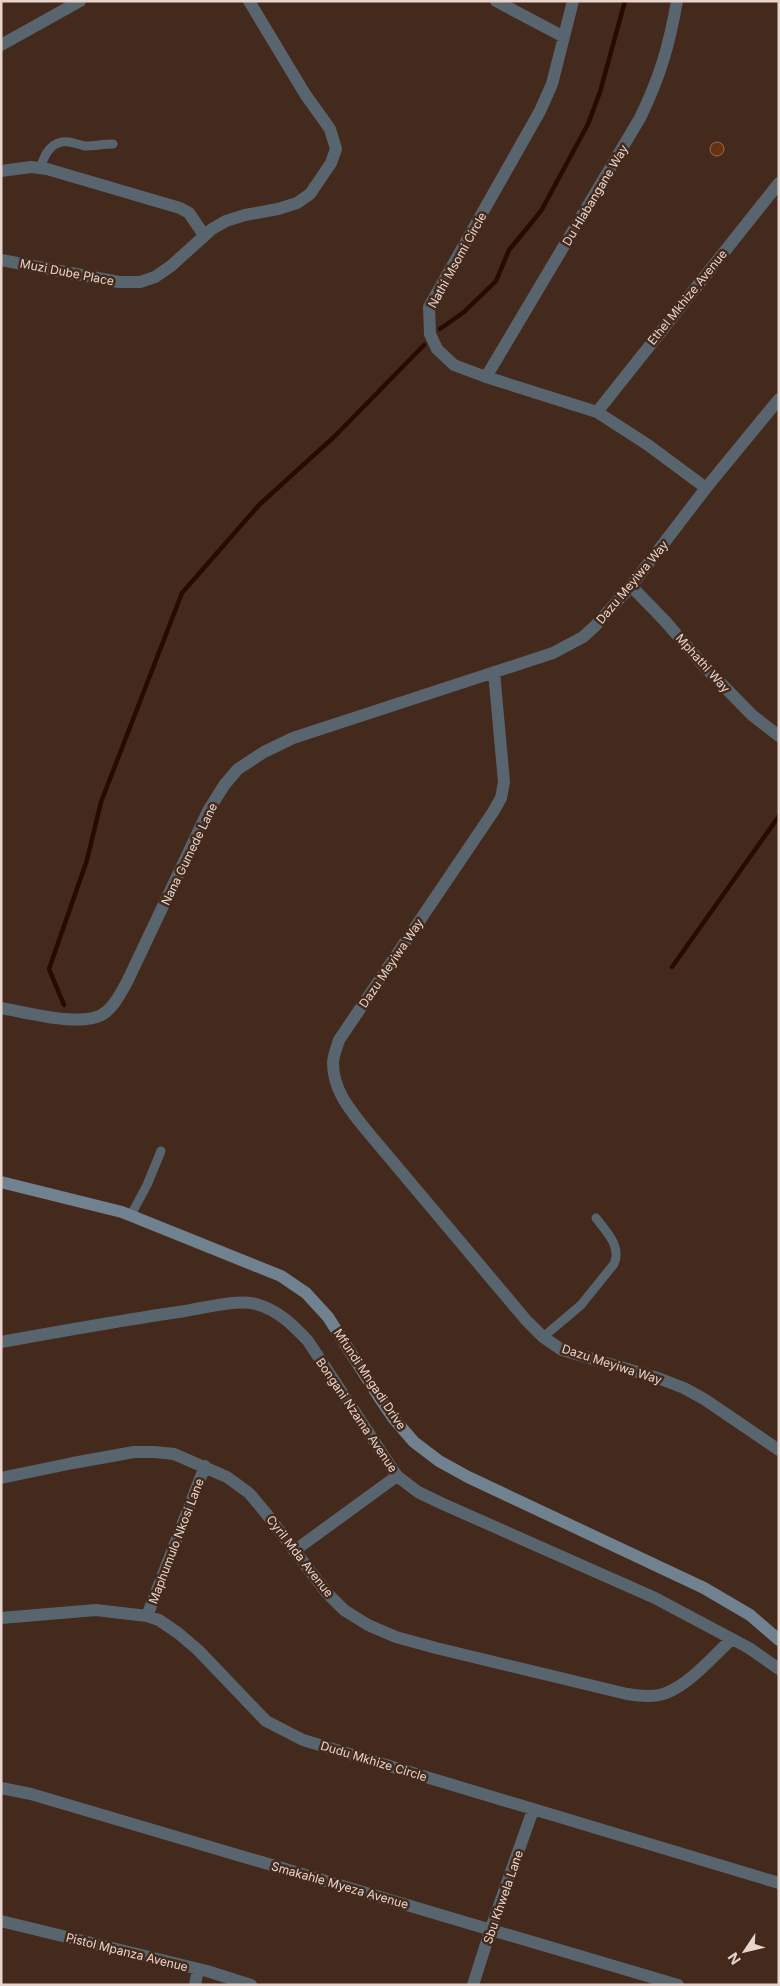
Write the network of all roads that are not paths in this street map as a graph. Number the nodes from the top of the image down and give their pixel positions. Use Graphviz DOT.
graph roads {
  1 [pos="80,1"];
  2 [pos="249,1"];
  3 [pos="496,1"];
  4 [pos="573,1"];
  5 [pos="677,1"];
  6 [pos="564,37"];
  7 [pos="1,45"];
  8 [pos="113,144"];
  9 [pos="40,168"];
  10 [pos="1,172"];
  11 [pos="779,183"];
  12 [pos="204,235"];
  13 [pos="1,260"];
  14 [pos="486,377"];
  15 [pos="779,399"];
  16 [pos="597,412"];
  17 [pos="706,488"];
  18 [pos="631,586"];
  19 [pos="494,672"];
  20 [pos="779,736"];
  21 [pos="1,1008"];
  22 [pos="161,1151"];
  23 [pos="1,1182"];
  24 [pos="131,1215"];
  25 [pos="596,1218"];
  26 [pos="543,1337"];
  27 [pos="1,1342"];
  28 [pos="779,1450"];
  29 [pos="205,1466"];
  30 [pos="397,1476"];
  31 [pos="1,1478"];
  32 [pos="294,1551"];
  33 [pos="147,1616"];
  34 [pos="1,1618"];
  35 [pos="732,1639"];
  36 [pos="779,1640"];
  37 [pos="779,1669"];
  38 [pos="1,1788"];
  39 [pos="533,1810"];
  40 [pos="779,1882"];
  41 [pos="1,1921"];
  42 [pos="491,1928"];
  43 [pos="198,1969"];
  44 [pos="196,1985"];
  45 [pos="251,1985"];
  46 [pos="473,1985"];
  47 [pos="678,1985"];
  1 -- 7 [label="street"];
  2 -- 12 [label="street, Muzi Dube Place"];
  3 -- 6 [label="street"];
  4 -- 6 [label="street, Nathi Msomi Circle"];
  5 -- 14 [label="street, Du Hlabangane Way"];
  6 -- 14 [label="street, Nathi Msomi Circle"];
  8 -- 9 [label="lane"];
  9 -- 10 [label="street"];
  9 -- 12 [label="street"];
  11 -- 16 [label="street, Ethel Mkhize Avenue"];
  12 -- 13 [label="street, Muzi Dube Place"];
  14 -- 16 [label="street, Nathi Msomi Circle"];
  15 -- 17 [label="street, Dazu Meyiwa Way"];
  16 -- 17 [label="street, Nathi Msomi Circle"];
  17 -- 18 [label="street, Dazu Meyiwa Way"];
  18 -- 19 [label="street, Dazu Meyiwa Way"];
  18 -- 20 [label="street, Mphathi Way"];
  19 -- 21 [label="street, Nana Gumede Lane"];
  19 -- 26 [label="street, Dazu Meyiwa Way"];
  22 -- 24 [label="lane"];
  23 -- 24 [label="street, Mfundi Mngadi Drive"];
  24 -- 36 [label="street, Mfundi Mngadi Drive"];
  25 -- 26 [label="lane"];
  26 -- 28 [label="street, Dazu Meyiwa Way"];
  27 -- 30 [label="street, Bongani Nzama Avenue"];
  29 -- 31 [label="street, Cyril Mda Avenue"];
  29 -- 32 [label="street, Cyril Mda Avenue"];
  29 -- 33 [label="street, Maphumulo Nkosi Lane"];
  30 -- 32 [label="street"];
  30 -- 35 [label="street, Bongani Nzama Avenue"];
  32 -- 35 [label="street, Cyril Mda Avenue"];
  33 -- 34 [label="street, Dudu Mkhize Circle"];
  33 -- 39 [label="street, Dudu Mkhize Circle"];
  35 -- 37 [label="street, Bongani Nzama Avenue"];
  38 -- 42 [label="street, Smakahle Myeza Avenue"];
  39 -- 40 [label="street, Dudu Mkhize Circle"];
  39 -- 42 [label="street, Sbu Khwela Lane"];
  41 -- 43 [label="street, Pistol Mpanza Avenue"];
  42 -- 46 [label="street, Sbu Khwela Lane"];
  42 -- 47 [label="street, Smakahle Myeza Avenue"];
  43 -- 44 [label="street"];
  43 -- 45 [label="street, Pistol Mpanza Avenue"];
}
